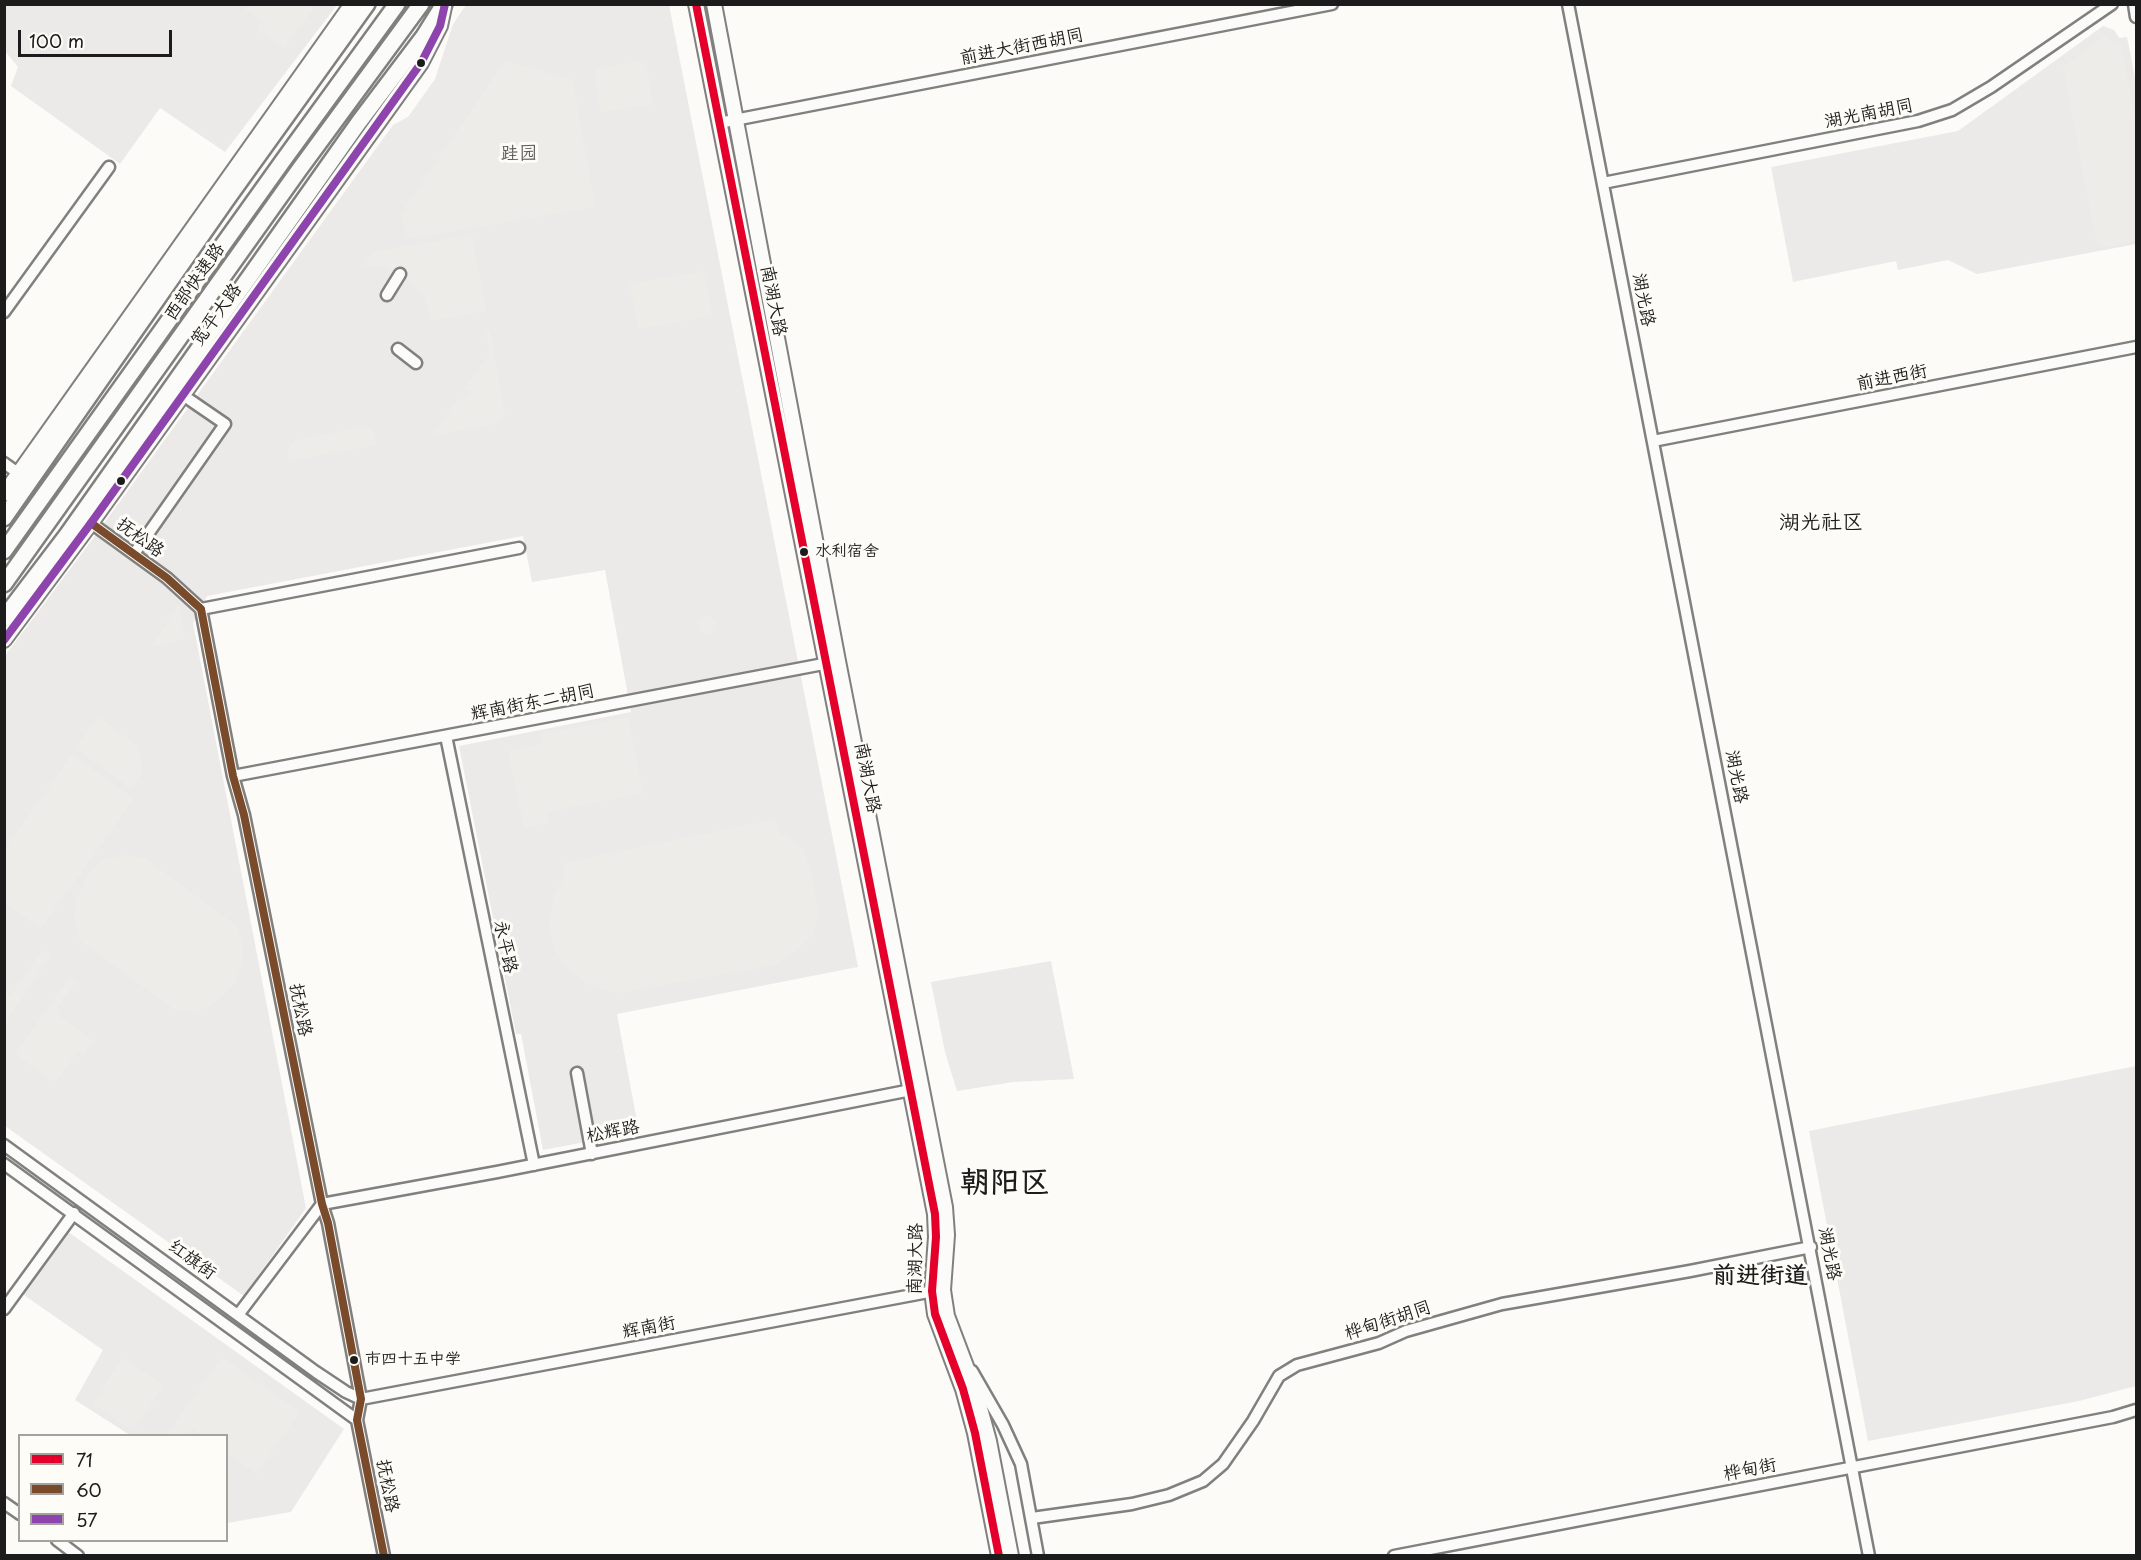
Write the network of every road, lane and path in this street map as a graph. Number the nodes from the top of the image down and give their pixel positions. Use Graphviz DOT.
graph roads {
  1 [pos="352,4"];
  2 [pos="368,4"];
  3 [pos="397,4"];
  4 [pos="421,4"];
  5 [pos="445,4"];
  6 [pos="696,4"];
  7 [pos="714,4"];
  8 [pos="1332,4"];
  9 [pos="1568,4"];
  10 [pos="2112,4"];
  11 [pos="2134,4"];
  12 [pos="2136,17"];
  13 [pos="735,120"];
  14 [pos="719,123"];
  15 [pos="109,167"];
  16 [pos="1603,183"];
  17 [pos="400,274"];
  18 [pos="387,295"];
  19 [pos="4,312"];
  20 [pos="2136,347"];
  21 [pos="398,350"];
  22 [pos="416,363"];
  23 [pos="190,400"];
  24 [pos="1653,441"];
  25 [pos="4,463"];
  26 [pos="18,473"];
  27 [pos="4,494"];
  28 [pos="4,518"];
  29 [pos="91,523"];
  30 [pos="519,548"];
  31 [pos="4,551"];
  32 [pos="134,554"];
  33 [pos="4,584"];
  34 [pos="201,609"];
  35 [pos="4,618"];
  36 [pos="4,640"];
  37 [pos="832,662"];
  38 [pos="446,736"];
  39 [pos="233,776"];
  40 [pos="577,1073"];
  41 [pos="911,1090"];
  42 [pos="4,1145"];
  43 [pos="592,1154"];
  44 [pos="4,1164"];
  45 [pos="534,1165"];
  46 [pos="322,1204"];
  47 [pos="74,1213"];
  48 [pos="1811,1247"];
  49 [pos="937,1291"];
  50 [pos="4,1309"];
  51 [pos="238,1315"];
  52 [pos="958,1348"];
  53 [pos="361,1400"];
  54 [pos="2136,1410"];
  55 [pos="2136,1415"];
  56 [pos="2113,1417"];
  57 [pos="357,1420"];
  58 [pos="1853,1466"];
  59 [pos="4,1503"];
  60 [pos="18,1513"];
  61 [pos="1032,1518"];
  62 [pos="60,1542"];
  63 [pos="78,1556"];
  64 [pos="384,1556"];
  65 [pos="999,1556"];
  66 [pos="1011,1556"];
  67 [pos="1038,1556"];
  68 [pos="1394,1556"];
  69 [pos="1869,1556"];
  1 -- 26 [label="main road"];
  2 -- 28 [label="highway"];
  3 -- 31 [label="highway, 西部快速路"];
  4 -- 33 [label="highway, 西部快速路"];
  5 -- 29 [label="main road, 宽平大路"];
  5 -- 35 [label="highway"];
  6 -- 14 [label="main road, 南湖大路"];
  7 -- 13 [label="main road, 南湖大路"];
  8 -- 13 [label="street, 前进大街西胡同"];
  9 -- 16 [label="street, 湖光路"];
  10 -- 16 [label="street, 湖光南胡同"];
  11 -- 12 [label="street"];
  13 -- 14 [label="street, 前进大街西胡同"];
  13 -- 37 [label="main road, 南湖大路"];
  14 -- 37 [label="main road, 南湖大路"];
  15 -- 19 [label="street"];
  16 -- 24 [label="street, 湖光路"];
  17 -- 18 [label="street"];
  20 -- 24 [label="street, 前进西街"];
  21 -- 22 [label="street"];
  23 -- 32 [label="street"];
  24 -- 48 [label="street, 湖光路"];
  25 -- 26 [label="street"];
  26 -- 27 [label="main road"];
  29 -- 32 [label="street, 抚松路"];
  29 -- 36 [label="main road, 宽平大路"];
  30 -- 34 [label="street"];
  32 -- 34 [label="street, 抚松路"];
  34 -- 39 [label="street, 抚松路"];
  37 -- 38 [label="street, 辉南街东二胡同"];
  37 -- 41 [label="main road, 南湖大路"];
  37 -- 49 [label="main road, 南湖大路"];
  38 -- 39 [label="street, 辉南街东二胡同"];
  38 -- 45 [label="street, 永平路"];
  39 -- 46 [label="street, 抚松路"];
  40 -- 43 [label="street"];
  41 -- 43 [label="street, 松辉路"];
  41 -- 49 [label="main road, 南湖大路"];
  42 -- 51 [label="street, 红旗街"];
  43 -- 45 [label="street, 松辉路"];
  44 -- 47 [label="street, 红旗街"];
  45 -- 46 [label="street, 松辉路"];
  46 -- 51 [label="street"];
  46 -- 53 [label="street, 抚松路"];
  47 -- 50 [label="street"];
  47 -- 57 [label="street, 红旗街"];
  48 -- 58 [label="street, 湖光路"];
  48 -- 61 [label="street, 桦甸街胡同"];
  49 -- 52 [label="main road, 南湖大路"];
  49 -- 53 [label="street, 辉南街"];
  49 -- 65 [label="main road, 南湖大路"];
  51 -- 53 [label="street, 红旗街"];
  52 -- 61 [label="street"];
  52 -- 66 [label="main road, 南湖大路"];
  53 -- 57 [label="street, 抚松路"];
  54 -- 56 [label="street, 桦甸街"];
  55 -- 56 [label="street, 桦甸街"];
  56 -- 58 [label="street, 桦甸街"];
  57 -- 64 [label="street, 抚松路"];
  58 -- 68 [label="street, 桦甸街"];
  58 -- 69 [label="street, 湖光路"];
  59 -- 60 [label="street"];
  61 -- 67 [label="street"];
  62 -- 63 [label="street"];
}
